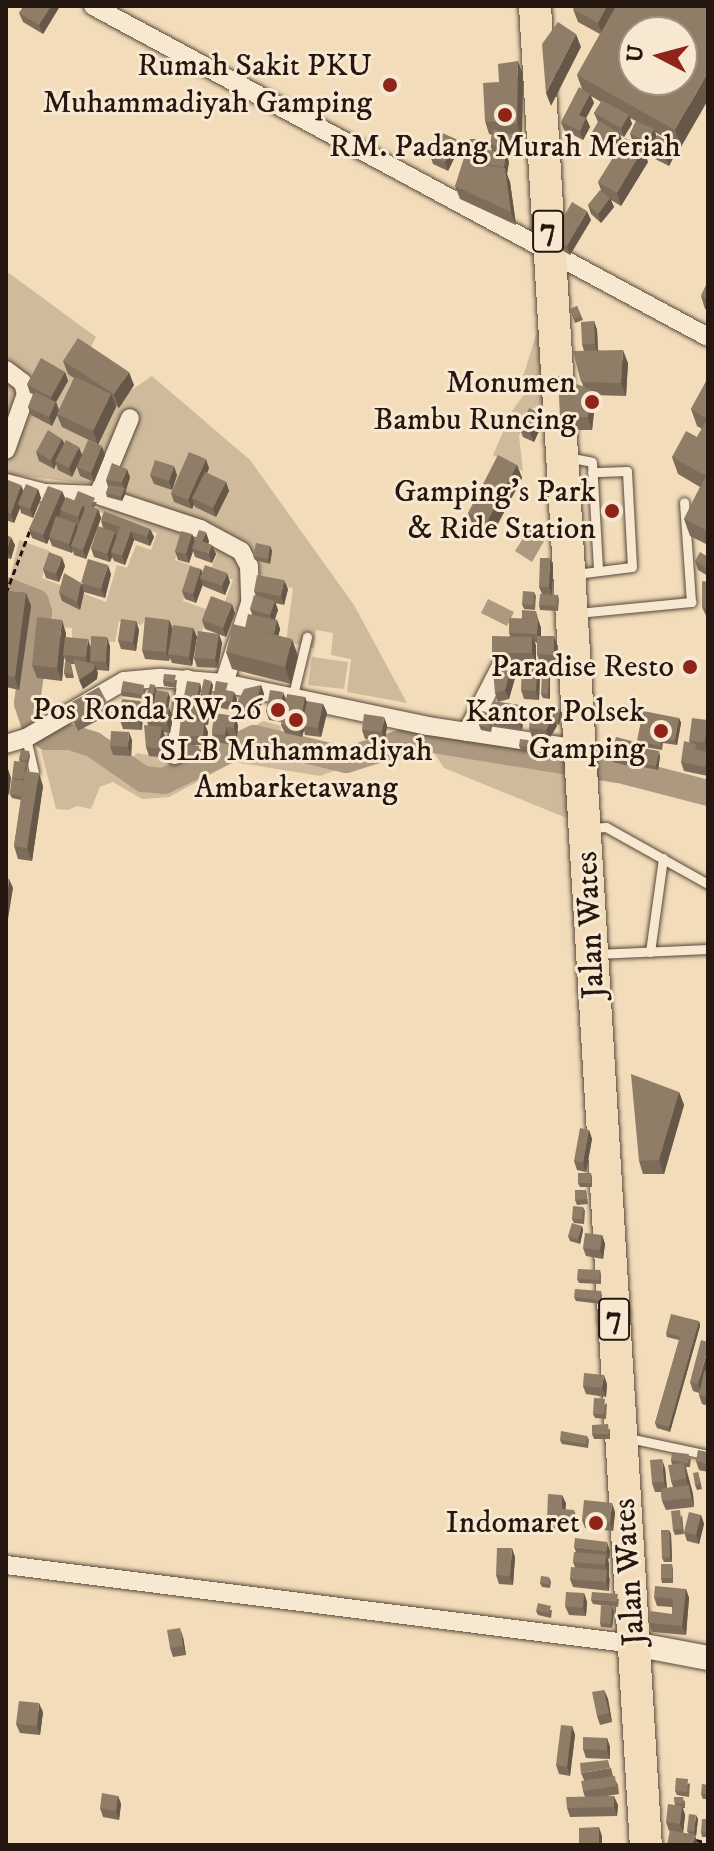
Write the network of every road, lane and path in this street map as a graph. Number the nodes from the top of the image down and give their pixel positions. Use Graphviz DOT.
graph roads {
  1 [pos="93,6"];
  2 [pos="535,6"];
  3 [pos="549,251"];
  4 [pos="708,337"];
  5 [pos="6,370"];
  6 [pos="130,418"];
  7 [pos="6,450"];
  8 [pos="561,456"];
  9 [pos="592,472"];
  10 [pos="6,483"];
  11 [pos="98,495"];
  12 [pos="684,502"];
  13 [pos="32,525"];
  14 [pos="583,572"];
  15 [pos="7,593"];
  16 [pos="571,613"];
  17 [pos="307,637"];
  18 [pos="501,666"];
  19 [pos="187,679"];
  20 [pos="224,683"];
  21 [pos="292,699"];
  22 [pos="467,732"];
  23 [pos="28,741"];
  24 [pos="6,744"];
  25 [pos="175,755"];
  26 [pos="580,755"];
  27 [pos="34,772"];
  28 [pos="585,828"];
  29 [pos="663,858"];
  30 [pos="708,884"];
  31 [pos="708,949"];
  32 [pos="650,952"];
  33 [pos="594,954"];
  34 [pos="622,1437"];
  35 [pos="708,1455"];
  36 [pos="6,1565"];
  37 [pos="634,1644"];
  38 [pos="708,1658"];
  39 [pos="683,1838"];
  40 [pos="708,1843"];
  41 [pos="646,1845"];
  1 -- 3 [label="street"];
  2 -- 3 [label="highway, Jalan Wates / 7"];
  3 -- 4 [label="street"];
  3 -- 8 [label="highway, Jalan Wates / 7"];
  5 -- 7 [label="street"];
  6 -- 11 [label="street"];
  8 -- 9 [label="lane"];
  8 -- 14 [label="highway, Jalan Wates / 7"];
  9 -- 14 [label="lane"];
  9 -- 14 [label="lane"];
  10 -- 11 [label="street"];
  11 -- 20 [label="street"];
  12 -- 16 [label="lane"];
  13 -- 15 [label="path"];
  14 -- 16 [label="highway, Jalan Wates / 7"];
  16 -- 26 [label="highway, Jalan Wates / 7"];
  17 -- 21 [label="lane"];
  18 -- 22 [label="street"];
  19 -- 20 [label="street"];
  19 -- 23 [label="street"];
  19 -- 25 [label="street"];
  20 -- 21 [label="street"];
  21 -- 22 [label="street"];
  22 -- 26 [label="street"];
  23 -- 24 [label="street"];
  23 -- 27 [label="lane"];
  26 -- 28 [label="highway, Jalan Wates / 7"];
  28 -- 29 [label="lane"];
  28 -- 33 [label="highway, Jalan Wates / 7"];
  29 -- 30 [label="lane"];
  29 -- 32 [label="lane"];
  31 -- 32 [label="lane"];
  32 -- 33 [label="lane"];
  33 -- 34 [label="highway, Jalan Wates / 7"];
  34 -- 35 [label="lane"];
  34 -- 37 [label="highway, Jalan Wates / 7"];
  36 -- 37 [label="street"];
  37 -- 38 [label="street"];
  37 -- 41 [label="highway, Jalan Wates / 7"];
  39 -- 40 [label="path"];
}
